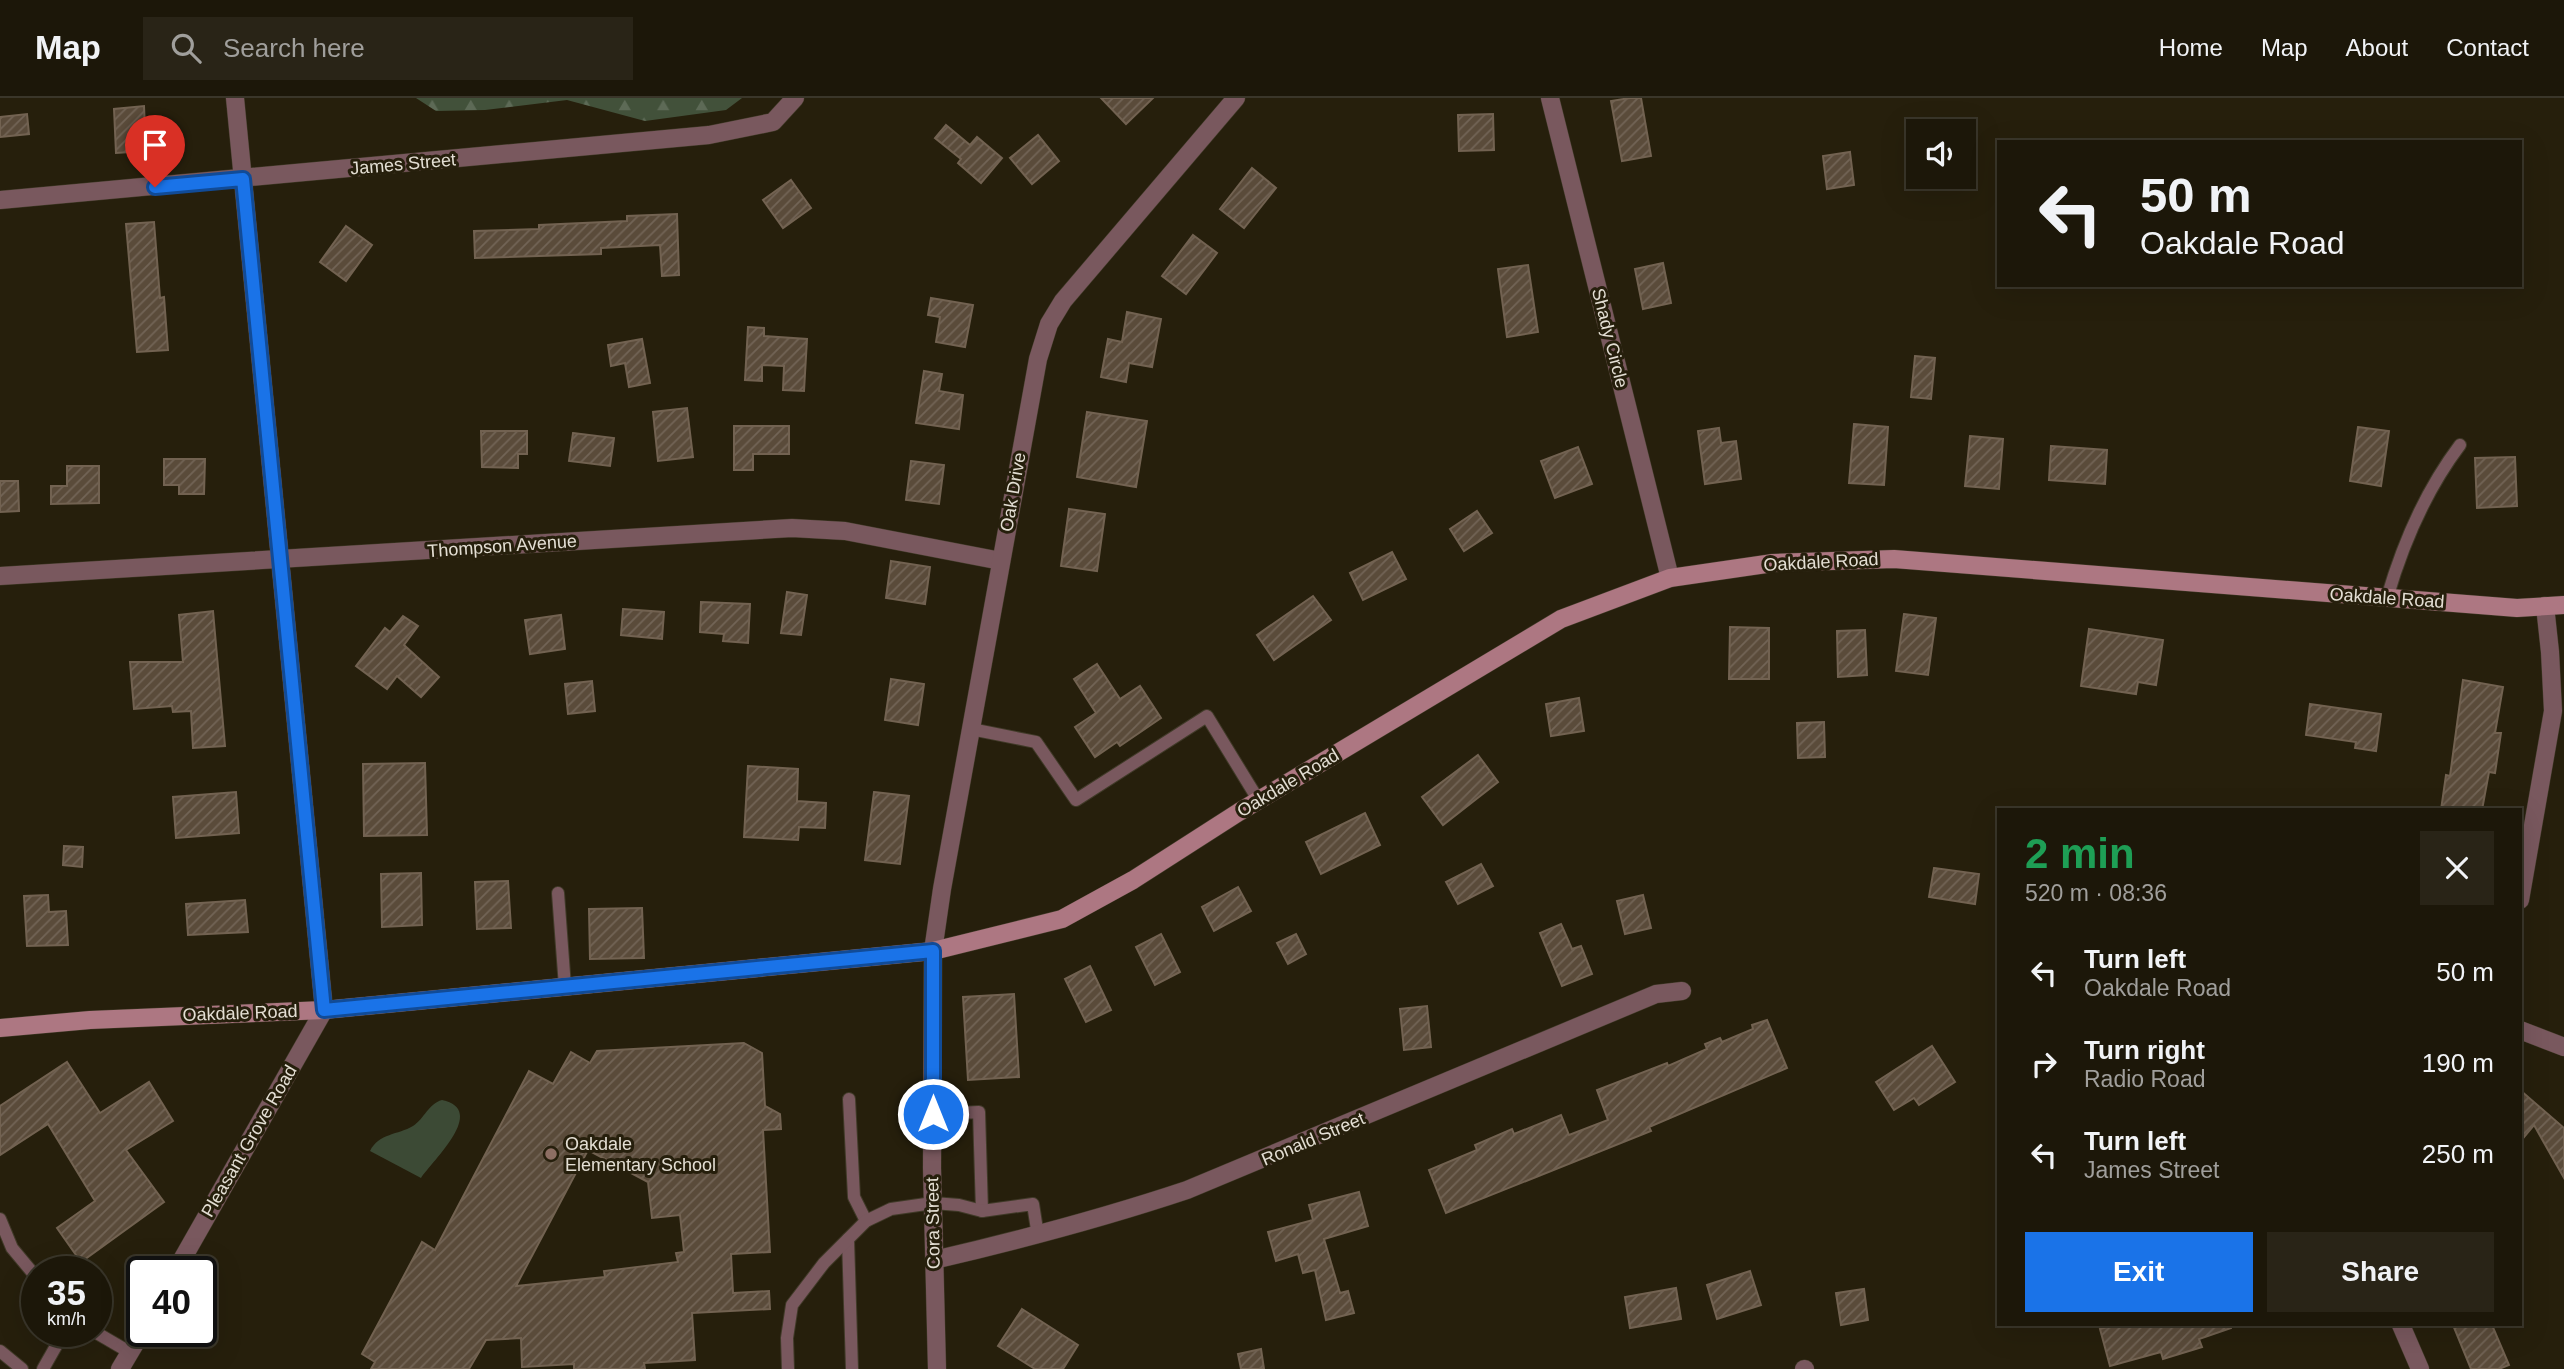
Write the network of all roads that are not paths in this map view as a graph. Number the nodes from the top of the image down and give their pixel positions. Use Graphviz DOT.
graph roads {
  1 [pos="234,98"];
  2 [pos="794,98"];
  3 [pos="1236,98"];
  4 [pos="1550,98"];
  5 [pos="243,179"];
  6 [pos="0,200"];
  7 [pos="2460,445"];
  8 [pos="279,560"];
  9 [pos="1000,561"];
  10 [pos="0,576"];
  11 [pos="1670,578"];
  12 [pos="2387,598"];
  13 [pos="2564,605"];
  14 [pos="2545,606"];
  15 [pos="971,729"];
  16 [pos="1259,801"];
  17 [pos="2524,862"];
  18 [pos="2522,881"];
  19 [pos="558,893"];
  20 [pos="933,951"];
  21 [pos="565,986"];
  22 [pos="1682,990"];
  23 [pos="324,1010"];
  24 [pos="0,1028"];
  25 [pos="2522,1031"];
  26 [pos="2564,1047"];
  27 [pos="849,1099"];
  28 [pos="933,1114"];
  29 [pos="933,1203"];
  30 [pos="982,1211"];
  31 [pos="0,1219"];
  32 [pos="866,1221"];
  33 [pos="1038,1236"];
  34 [pos="848,1239"];
  35 [pos="184,1256"];
  36 [pos="21,1259"];
  37 [pos="934,1260"];
  38 [pos="2400,1326"];
  39 [pos="112,1342"];
  40 [pos="55,1347"];
  41 [pos="134,1347"];
  42 [pos="0,1351"];
  43 [pos="131,1353"];
  44 [pos="22,1369"];
  45 [pos="43,1369"];
  46 [pos="120,1369"];
  47 [pos="788,1369"];
  48 [pos="852,1369"];
  49 [pos="937,1369"];
  50 [pos="2420,1369"];
  1 -- 5 [label="street"];
  2 -- 5 [label="street, James Street"];
  3 -- 9 [label="street, Oak Drive"];
  4 -- 11 [label="street, Shady Circle"];
  5 -- 6 [label="street, James Street"];
  5 -- 8 [label="street"];
  7 -- 12 [label="lane"];
  8 -- 9 [label="street, Thompson Avenue"];
  8 -- 10 [label="street, Thompson Avenue"];
  8 -- 23 [label="street"];
  9 -- 15 [label="street, Oak Drive"];
  11 -- 12 [label="main road, Oakdale Road"];
  11 -- 16 [label="main road, Oakdale Road"];
  12 -- 14 [label="main road, Oakdale Road"];
  13 -- 14 [label="main road, Oakdale Road"];
  14 -- 17 [label="street"];
  15 -- 16 [label="lane"];
  15 -- 20 [label="street, Oak Drive"];
  16 -- 20 [label="main road, Oakdale Road"];
  17 -- 18 [label="street"];
  19 -- 21 [label="lane"];
  20 -- 21 [label="main road, Oakdale Road"];
  20 -- 28 [label="street, Cora Street"];
  21 -- 23 [label="main road, Oakdale Road"];
  22 -- 33 [label="street, Ronald Street"];
  23 -- 24 [label="main road, Oakdale Road"];
  23 -- 35 [label="street, Pleasant Grove Road"];
  25 -- 26 [label="street"];
  27 -- 32 [label="lane"];
  28 -- 29 [label="street, Cora Street"];
  28 -- 30 [label="lane"];
  29 -- 30 [label="lane"];
  29 -- 32 [label="lane"];
  29 -- 37 [label="street, Cora Street"];
  30 -- 33 [label="lane"];
  31 -- 36 [label="lane"];
  32 -- 34 [label="lane"];
  33 -- 37 [label="street, Ronald Street"];
  34 -- 47 [label="lane"];
  34 -- 48 [label="lane"];
  37 -- 49 [label="street, Cora Street"];
  38 -- 50 [label="street"];
  39 -- 43 [label="lane"];
  40 -- 45 [label="lane"];
  41 -- 43 [label="street"];
  42 -- 44 [label="lane"];
  43 -- 46 [label="street"];
}
